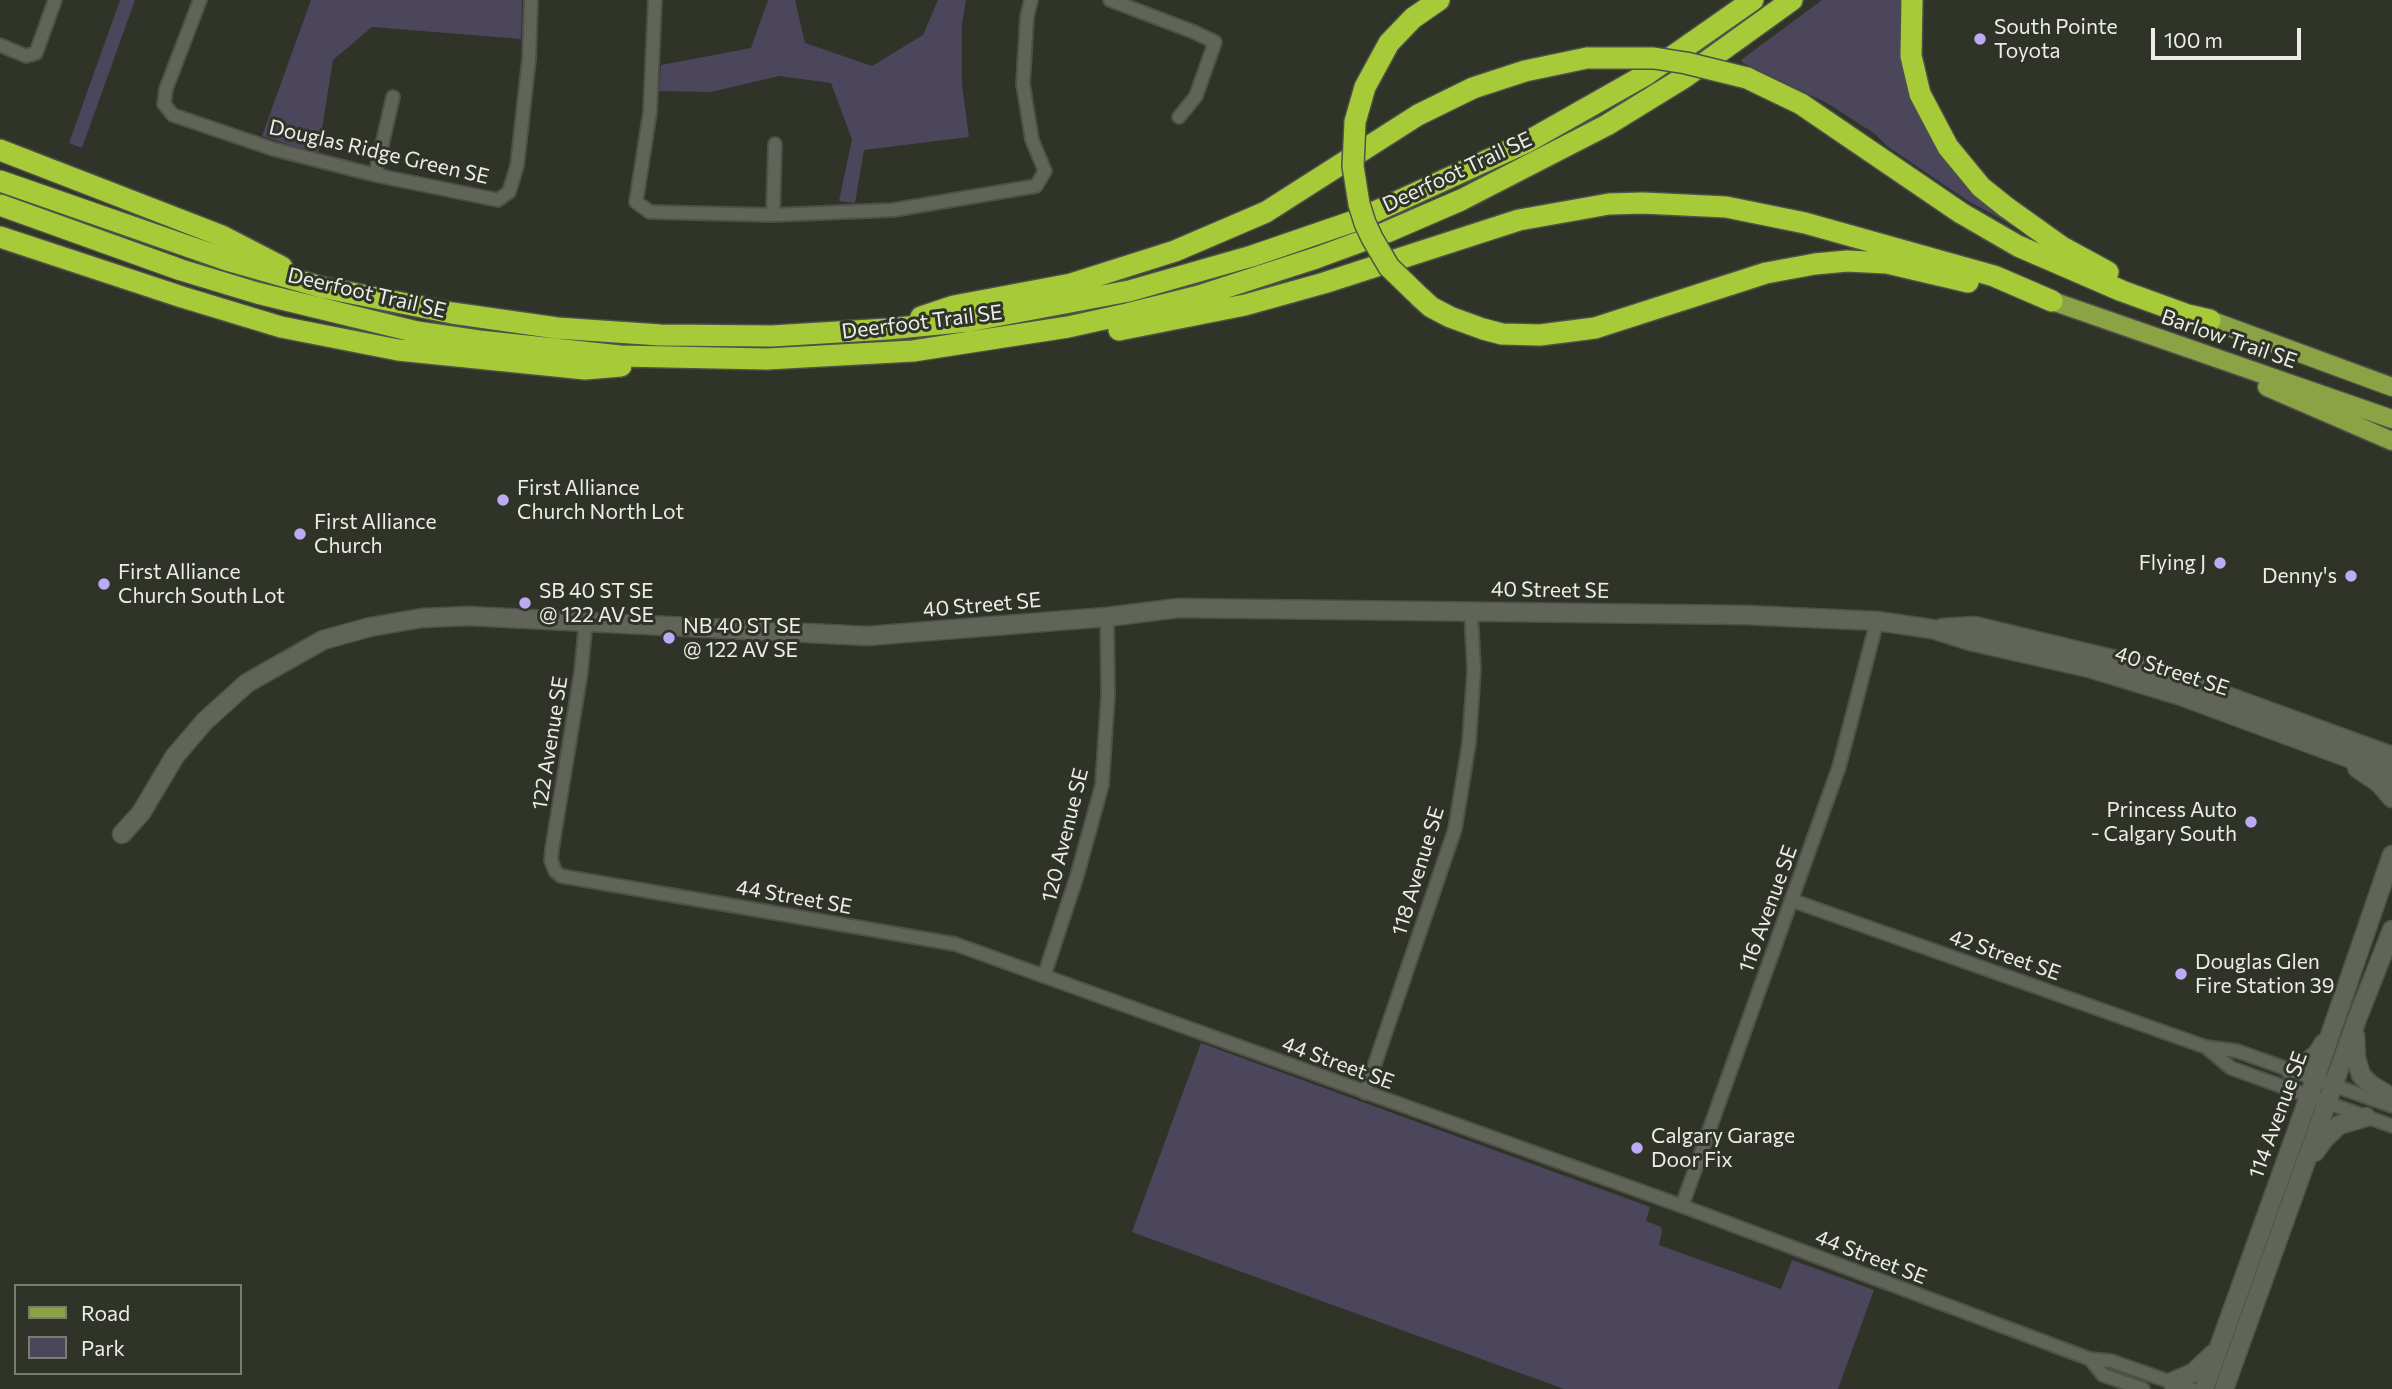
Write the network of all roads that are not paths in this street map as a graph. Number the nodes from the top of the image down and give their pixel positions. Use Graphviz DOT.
graph roads {
  1 [pos="55,0"];
  2 [pos="200,0"];
  3 [pos="531,0"];
  4 [pos="655,0"];
  5 [pos="1031,0"];
  6 [pos="1110,0"];
  7 [pos="1439,0"];
  8 [pos="1753,0"];
  9 [pos="1792,0"];
  10 [pos="1912,0"];
  11 [pos="0,45"];
  12 [pos="393,97"];
  13 [pos="1179,117"];
  14 [pos="775,144"];
  15 [pos="0,150"];
  16 [pos="375,175"];
  17 [pos="0,181"];
  18 [pos="0,205"];
  19 [pos="773,215"];
  20 [pos="0,237"];
  21 [pos="321,287"];
  22 [pos="2052,301"];
  23 [pos="2210,320"];
  24 [pos="888,329"];
  25 [pos="964,344"];
  26 [pos="722,359"];
  27 [pos="2239,367"];
  28 [pos="2392,387"];
  29 [pos="2392,419"];
  30 [pos="2392,441"];
  31 [pos="1471,612"];
  32 [pos="1107,617"];
  33 [pos="586,620"];
  34 [pos="1877,621"];
  35 [pos="1932,629"];
  36 [pos="2340,755"];
  37 [pos="2391,755"];
  38 [pos="2392,774"];
  39 [pos="2392,798"];
  40 [pos="122,834"];
  41 [pos="2392,855"];
  42 [pos="555,871"];
  43 [pos="1791,900"];
  44 [pos="2392,930"];
  45 [pos="1044,976"];
  46 [pos="2357,1019"];
  47 [pos="2332,1031"];
  48 [pos="2206,1047"];
  49 [pos="2290,1070"];
  50 [pos="2315,1079"];
  51 [pos="2334,1084"];
  52 [pos="1365,1093"];
  53 [pos="2309,1097"];
  54 [pos="2392,1098"];
  55 [pos="2327,1104"];
  56 [pos="2392,1106"];
  57 [pos="2366,1117"];
  58 [pos="2392,1126"];
  59 [pos="2305,1166"];
  60 [pos="1682,1206"];
  61 [pos="2218,1348"];
  62 [pos="2090,1359"];
  63 [pos="2172,1382"];
  64 [pos="2143,1389"];
  65 [pos="2191,1389"];
  66 [pos="2204,1389"];
  67 [pos="2224,1389"];
  1 -- 11 [label="street"];
  2 -- 16 [label="street, Douglas Ridge Green SE"];
  3 -- 16 [label="street, Douglas Ridge Green SE"];
  4 -- 19 [label="street"];
  5 -- 19 [label="street"];
  6 -- 13 [label="street"];
  7 -- 22 [label="highway, bridge"];
  8 -- 24 [label="highway, Deerfoot Trail SE"];
  9 -- 25 [label="highway, Deerfoot Trail SE"];
  10 -- 23 [label="highway"];
  12 -- 16 [label="street"];
  14 -- 19 [label="street"];
  15 -- 21 [label="highway"];
  17 -- 21 [label="highway, Deerfoot Trail SE"];
  18 -- 26 [label="highway, Deerfoot Trail SE"];
  20 -- 26 [label="highway"];
  21 -- 24 [label="highway, Deerfoot Trail SE"];
  22 -- 25 [label="highway"];
  22 -- 27 [label="main road, Barlow Trail SE"];
  23 -- 24 [label="highway, bridge"];
  23 -- 28 [label="main road, Barlow Trail SE"];
  25 -- 26 [label="highway, Deerfoot Trail SE"];
  27 -- 29 [label="main road, Barlow Trail SE"];
  27 -- 30 [label="main road"];
  31 -- 32 [label="street, 40 Street SE"];
  31 -- 34 [label="street, 40 Street SE"];
  31 -- 52 [label="street, 118 Avenue SE"];
  32 -- 33 [label="street, 40 Street SE"];
  32 -- 45 [label="street, 120 Avenue SE"];
  33 -- 40 [label="street, 40 Street SE"];
  33 -- 42 [label="street, 122 Avenue SE"];
  34 -- 35 [label="street, 40 Street SE"];
  34 -- 43 [label="street, 116 Avenue SE"];
  35 -- 36 [label="street, 40 Street SE"];
  35 -- 37 [label="street, 40 Street SE"];
  36 -- 38 [label="street, 40 Street SE"];
  36 -- 39 [label="street"];
  41 -- 47 [label="street, 114 Avenue SE"];
  42 -- 45 [label="street, 44 Street SE"];
  43 -- 48 [label="street, 42 Street SE"];
  43 -- 60 [label="street, 116 Avenue SE"];
  44 -- 46 [label="street, 114 Avenue SE"];
  45 -- 52 [label="street, 44 Street SE"];
  46 -- 51 [label="street, 114 Avenue SE"];
  46 -- 54 [label="street"];
  47 -- 49 [label="street"];
  47 -- 50 [label="street, 114 Avenue SE"];
  48 -- 49 [label="street, 42 Street SE"];
  48 -- 53 [label="street, 42 Street SE"];
  49 -- 50 [label="street, 42 Street SE"];
  50 -- 51 [label="street, 42 Street SE"];
  50 -- 53 [label="street, 114 Avenue SE"];
  51 -- 55 [label="street, 114 Avenue SE"];
  51 -- 56 [label="street, 42 Street SE"];
  52 -- 60 [label="street, 44 Street SE"];
  53 -- 55 [label="street, 42 Street SE"];
  53 -- 61 [label="street, 114 Avenue SE"];
  55 -- 57 [label="street, 42 Street SE"];
  55 -- 59 [label="street, 114 Avenue SE"];
  57 -- 58 [label="street, 42 Street SE"];
  57 -- 59 [label="street"];
  59 -- 67 [label="street, 114 Avenue SE"];
  60 -- 62 [label="street, 44 Street SE"];
  61 -- 63 [label="street"];
  61 -- 66 [label="street, 114 Avenue SE"];
  62 -- 63 [label="street, 44 Street SE"];
  62 -- 64 [label="street, 44 Street SE"];
  63 -- 65 [label="street, 44 Street SE"];
}
